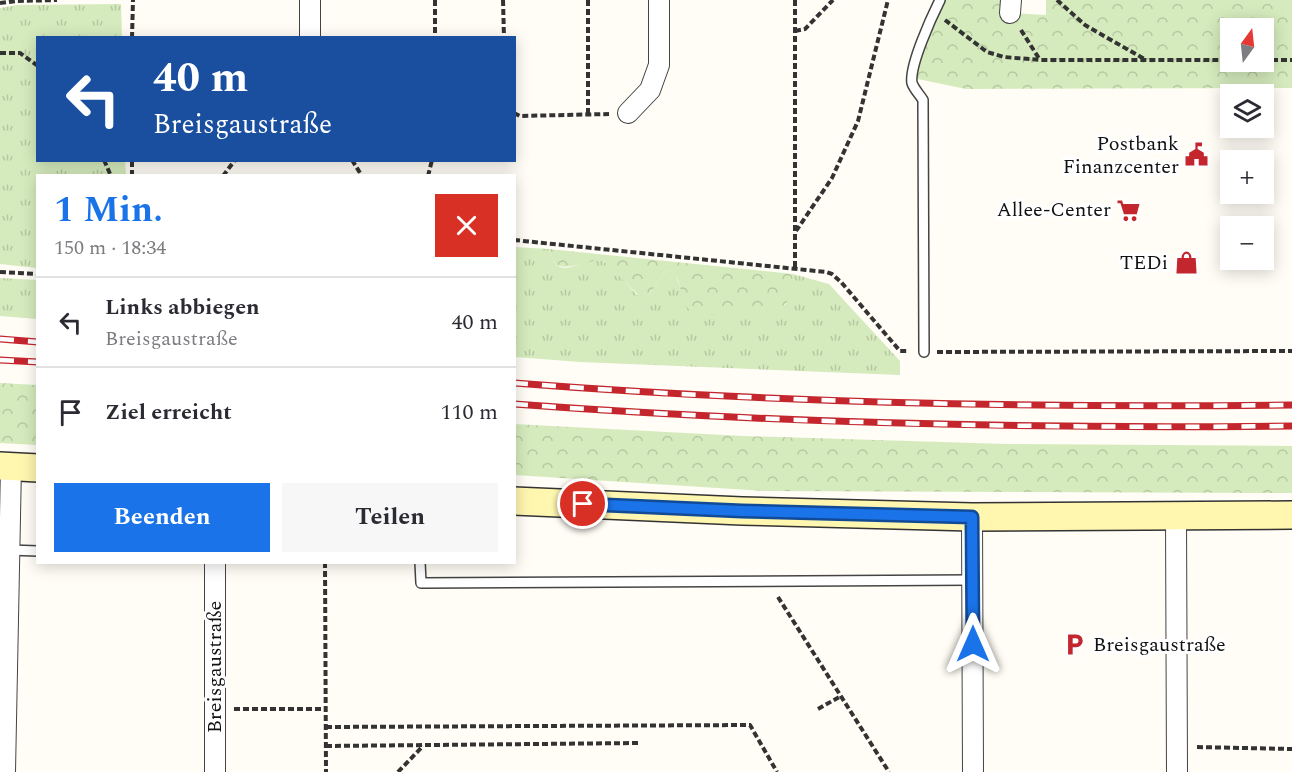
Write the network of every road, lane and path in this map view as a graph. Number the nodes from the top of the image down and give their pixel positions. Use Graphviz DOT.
graph roads {
  1 [pos="57,0"];
  2 [pos="132,0"];
  3 [pos="310,0"];
  4 [pos="435,0"];
  5 [pos="503,0"];
  6 [pos="588,0"];
  7 [pos="659,0"];
  8 [pos="795,0"];
  9 [pos="833,0"];
  10 [pos="888,0"];
  11 [pos="940,0"];
  12 [pos="1057,0"];
  13 [pos="0,3"];
  14 [pos="1010,6"];
  15 [pos="933,13"];
  16 [pos="795,31"];
  17 [pos="132,36"];
  18 [pos="310,36"];
  19 [pos="435,36"];
  20 [pos="504,36"];
  21 [pos="0,52"];
  22 [pos="1040,60"];
  23 [pos="1146,60"];
  24 [pos="1220,60"];
  25 [pos="1274,60"];
  26 [pos="1292,60"];
  27 [pos="36,65"];
  28 [pos="628,113"];
  29 [pos="516,114"];
  30 [pos="796,231"];
  31 [pos="516,240"];
  32 [pos="795,268"];
  33 [pos="0,272"];
  34 [pos="36,274"];
  35 [pos="1292,351"];
  36 [pos="924,352"];
  37 [pos="16,467"];
  38 [pos="516,501"];
  39 [pos="5,511"];
  40 [pos="1292,515"];
  41 [pos="972,517"];
  42 [pos="1176,517"];
  43 [pos="9,550"];
  44 [pos="36,551"];
  45 [pos="215,564"];
  46 [pos="325,564"];
  47 [pos="420,564"];
  48 [pos="972,580"];
  49 [pos="768,581"];
  50 [pos="841,696"];
  51 [pos="215,708"];
  52 [pos="326,709"];
  53 [pos="818,709"];
  54 [pos="326,727"];
  55 [pos="640,743"];
  56 [pos="423,745"];
  57 [pos="326,746"];
  58 [pos="1177,746"];
  59 [pos="1292,749"];
  60 [pos="888,770"];
  61 [pos="5,772"];
  62 [pos="215,772"];
  63 [pos="326,772"];
  64 [pos="398,772"];
  65 [pos="777,772"];
  66 [pos="881,772"];
  67 [pos="973,772"];
  68 [pos="1177,772"];
  1 -- 13 [label="path"];
  2 -- 17 [label="path"];
  3 -- 18 [label="street"];
  4 -- 19 [label="path"];
  5 -- 20 [label="path"];
  6 -- 29 [label="path"];
  7 -- 28 [label="street"];
  8 -- 16 [label="path"];
  9 -- 16 [label="path"];
  10 -- 30 [label="path"];
  11 -- 15 [label="lane"];
  12 -- 23 [label="path"];
  14 -- 22 [label="path"];
  15 -- 22 [label="path"];
  15 -- 36 [label="lane"];
  16 -- 30 [label="path"];
  21 -- 27 [label="path"];
  22 -- 23 [label="path"];
  23 -- 24 [label="path"];
  25 -- 26 [label="path"];
  30 -- 32 [label="path"];
  31 -- 32 [label="path"];
  32 -- 36 [label="path"];
  33 -- 34 [label="path"];
  35 -- 36 [label="path"];
  37 -- 39 [label="street"];
  38 -- 41 [label="street"];
  39 -- 43 [label="street"];
  40 -- 42 [label="street"];
  41 -- 42 [label="street"];
  41 -- 48 [label="street"];
  42 -- 58 [label="street"];
  43 -- 44 [label="lane"];
  43 -- 61 [label="street"];
  45 -- 51 [label="street, Breisgaustraße"];
  46 -- 52 [label="path"];
  47 -- 49 [label="lane"];
  48 -- 49 [label="lane"];
  48 -- 67 [label="street"];
  49 -- 50 [label="path"];
  50 -- 53 [label="path"];
  50 -- 60 [label="path"];
  51 -- 52 [label="path"];
  51 -- 62 [label="street, Breisgaustraße"];
  52 -- 54 [label="path"];
  54 -- 57 [label="path"];
  54 -- 65 [label="path"];
  55 -- 56 [label="path"];
  56 -- 57 [label="path"];
  56 -- 64 [label="path"];
  57 -- 63 [label="path"];
  58 -- 59 [label="path"];
  58 -- 68 [label="street"];
  60 -- 66 [label="path"];
}
